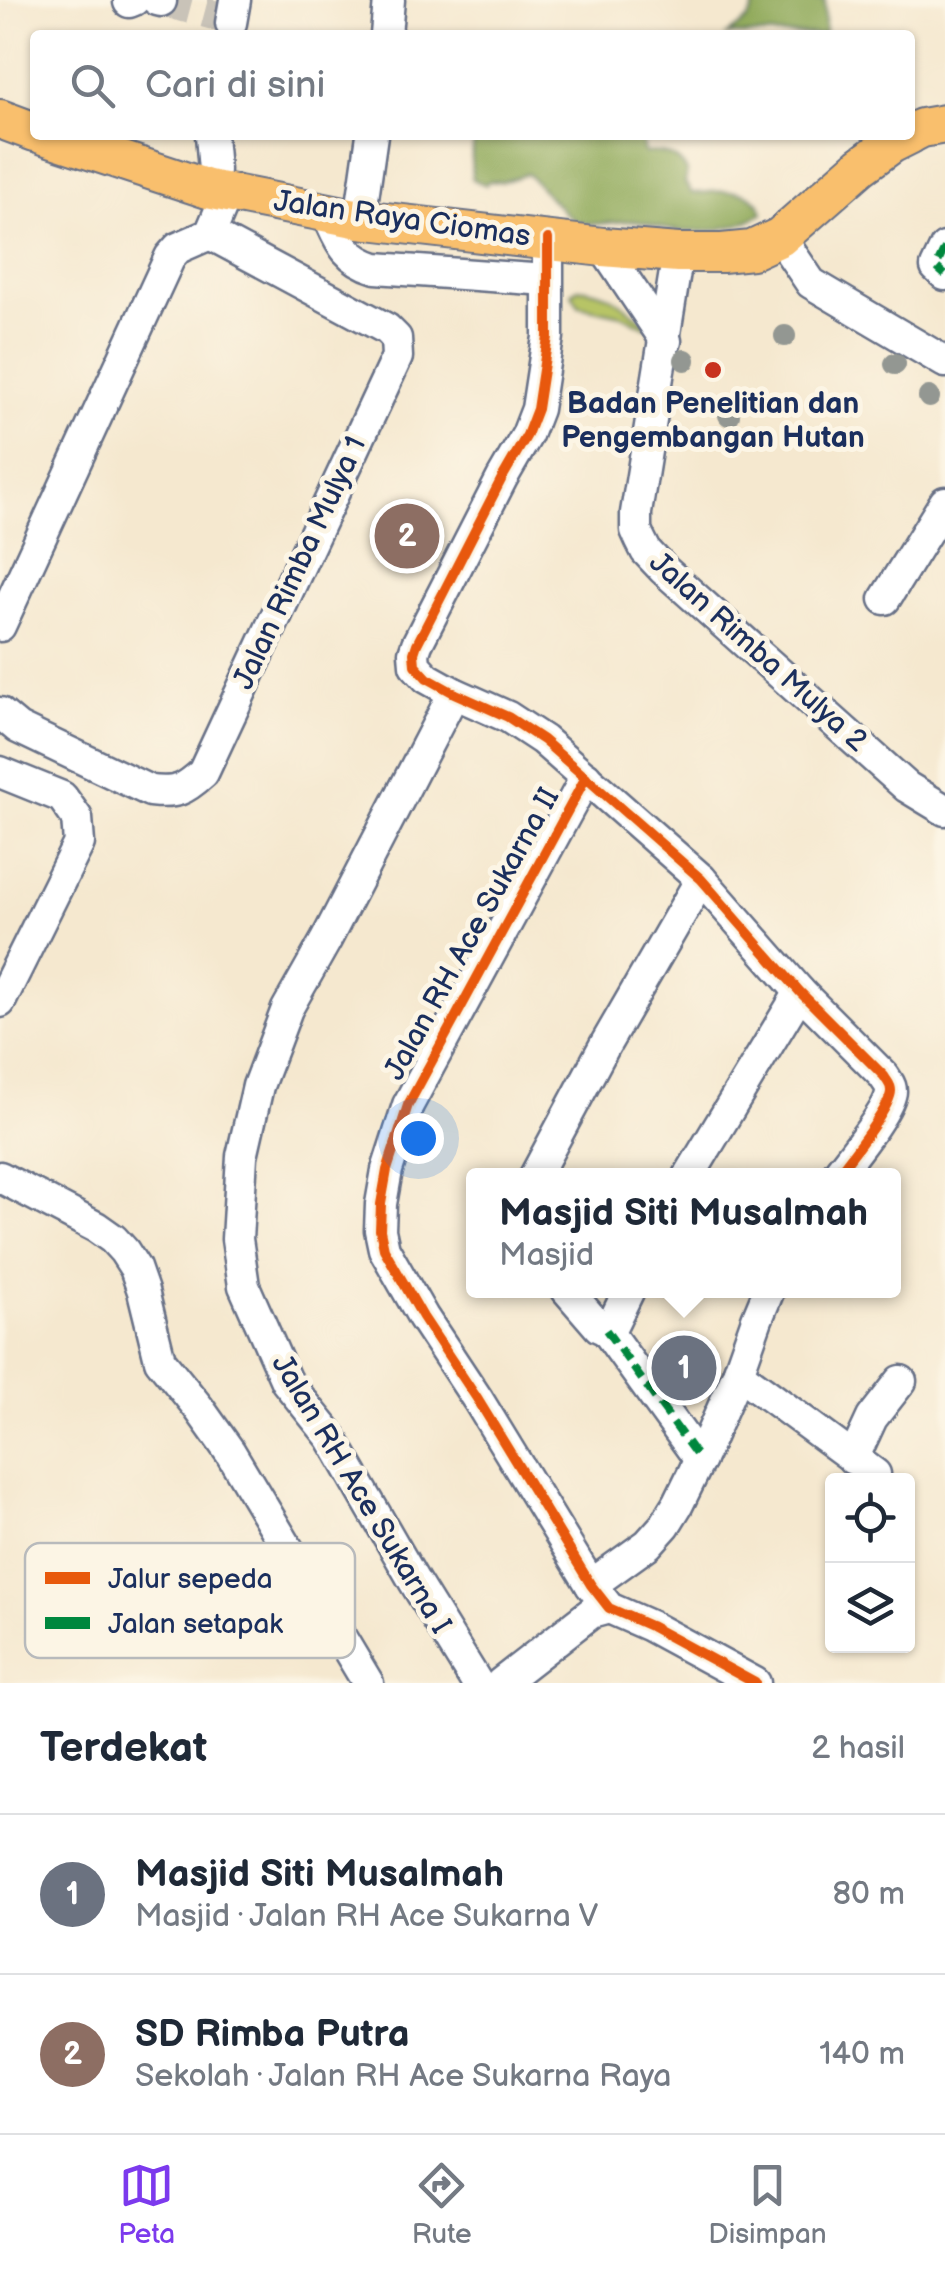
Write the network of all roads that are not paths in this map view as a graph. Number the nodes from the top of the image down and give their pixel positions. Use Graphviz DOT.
graph roads {
  1 [pos="390,0"];
  2 [pos="387,30"];
  3 [pos="0,119"];
  4 [pos="945,124"];
  5 [pos="30,130"];
  6 [pos="915,132"];
  7 [pos="62,140"];
  8 [pos="196,140"];
  9 [pos="213,140"];
  10 [pos="370,140"];
  11 [pos="899,140"];
  12 [pos="217,184"];
  13 [pos="344,216"];
  14 [pos="210,234"];
  15 [pos="780,237"];
  16 [pos="548,240"];
  17 [pos="603,247"];
  18 [pos="945,248"];
  19 [pos="678,253"];
  20 [pos="945,275"];
  21 [pos="547,280"];
  22 [pos="666,341"];
  23 [pos="945,362"];
  24 [pos="945,502"];
  25 [pos="884,599"];
  26 [pos="0,626"];
  27 [pos="454,694"];
  28 [pos="0,713"];
  29 [pos="0,772"];
  30 [pos="586,777"];
  31 [pos="945,810"];
  32 [pos="701,879"];
  33 [pos="800,992"];
  34 [pos="0,1002"];
  35 [pos="540,1168"];
  36 [pos="694,1168"];
  37 [pos="842,1168"];
  38 [pos="0,1177"];
  39 [pos="574,1298"];
  40 [pos="625,1298"];
  41 [pos="765,1298"];
  42 [pos="606,1330"];
  43 [pos="738,1373"];
  44 [pos="901,1380"];
  45 [pos="700,1460"];
  46 [pos="284,1543"];
  47 [pos="599,1595"];
  48 [pos="555,1643"];
  49 [pos="353,1658"];
  50 [pos="368,1683"];
  51 [pos="476,1683"];
  52 [pos="501,1683"];
  53 [pos="541,1683"];
  54 [pos="755,1683"];
  1 -- 2 [label="street"];
  3 -- 5 [label="main road"];
  4 -- 6 [label="main road, Jalan Raya Ciomas"];
  7 -- 12 [label="main road, Jalan Raya Ciomas"];
  8 -- 12 [label="street"];
  9 -- 12 [label="street"];
  10 -- 13 [label="street"];
  11 -- 15 [label="main road, Jalan Raya Ciomas"];
  12 -- 13 [label="main road, Jalan Raya Ciomas"];
  12 -- 14 [label="street"];
  13 -- 16 [label="main road, Jalan Raya Ciomas"];
  13 -- 21 [label="street"];
  14 -- 26 [label="street"];
  14 -- 28 [label="street, Jalan Rimba Mulya 1"];
  15 -- 19 [label="main road, Jalan Raya Ciomas"];
  15 -- 23 [label="street"];
  16 -- 17 [label="main road, Jalan Raya Ciomas"];
  16 -- 21 [label="street"];
  17 -- 19 [label="main road, Jalan Raya Ciomas"];
  17 -- 22 [label="street"];
  18 -- 20 [label="street"];
  19 -- 22 [label="street, Jalan Rimba Mulya 2"];
  21 -- 27 [label="street"];
  22 -- 31 [label="street, Jalan Rimba Mulya 2"];
  24 -- 25 [label="street"];
  27 -- 30 [label="street"];
  27 -- 51 [label="street, Jalan RH Ace Sukarna I"];
  29 -- 34 [label="street"];
  30 -- 32 [label="street"];
  30 -- 47 [label="street, Jalan RH Ace Sukarna II"];
  32 -- 33 [label="street"];
  32 -- 35 [label="street"];
  33 -- 36 [label="street"];
  33 -- 37 [label="street"];
  38 -- 46 [label="street"];
  39 -- 42 [label="street"];
  40 -- 42 [label="street"];
  41 -- 43 [label="street"];
  42 -- 45 [label="street"];
  43 -- 44 [label="street"];
  43 -- 45 [label="street"];
  45 -- 47 [label="street"];
  47 -- 48 [label="street"];
  47 -- 54 [label="street"];
  48 -- 52 [label="street"];
  48 -- 53 [label="street"];
  49 -- 50 [label="street"];
}
